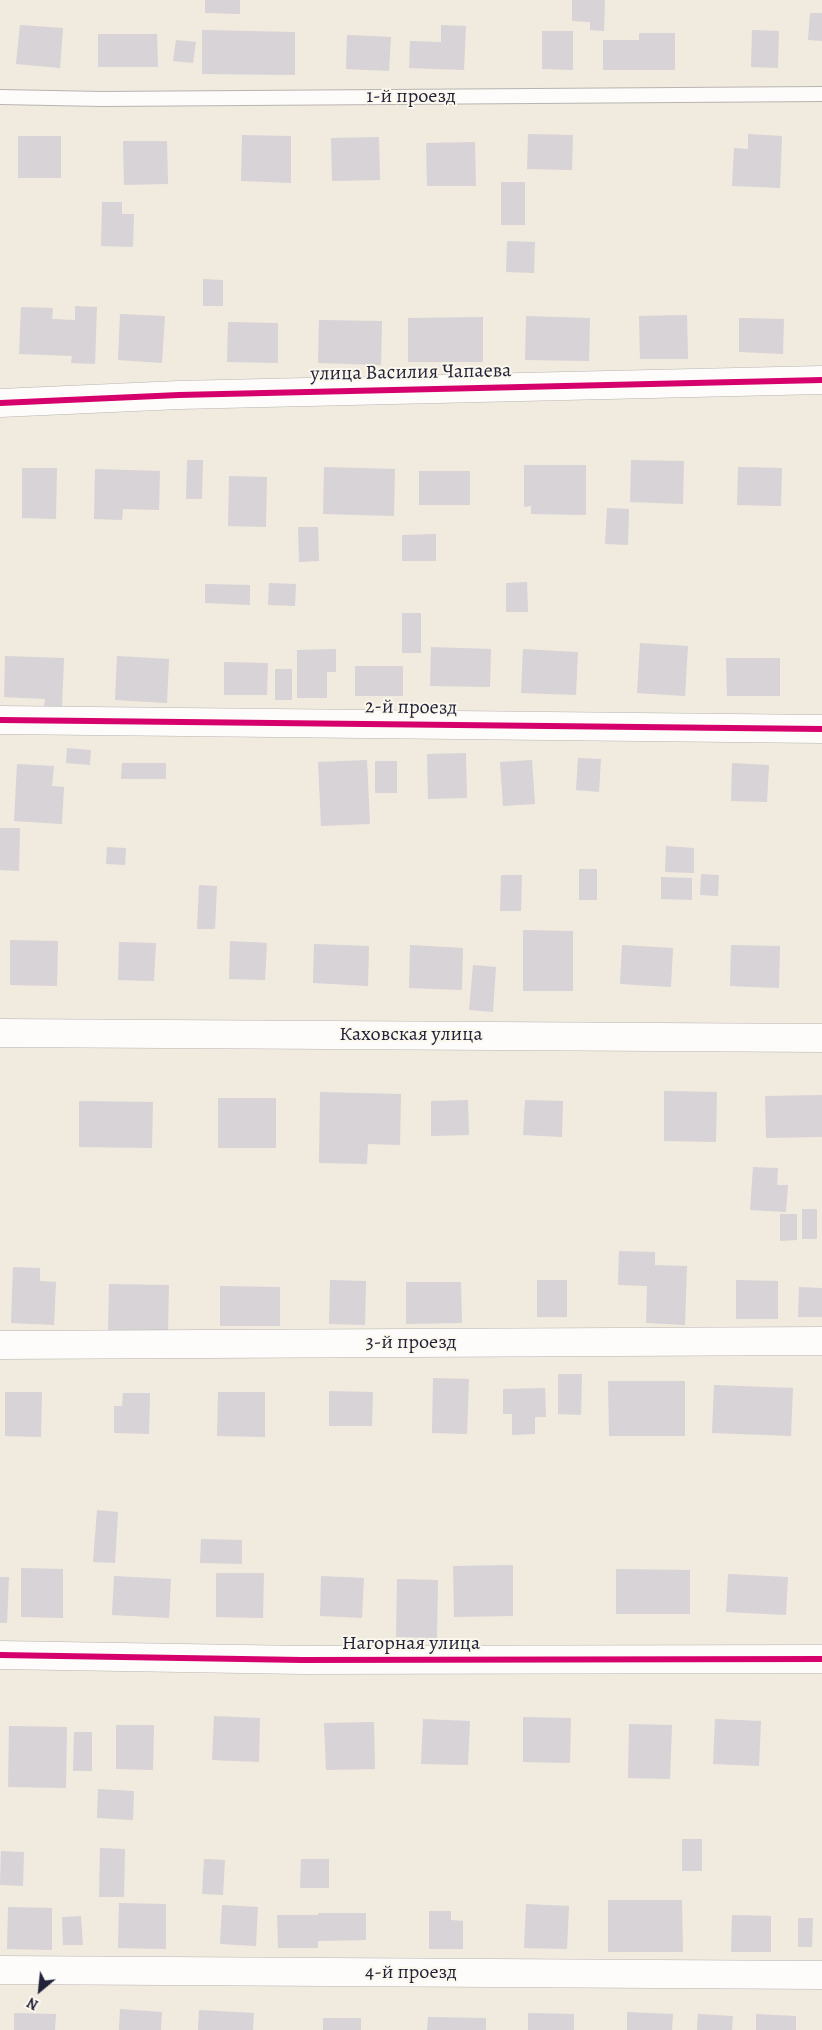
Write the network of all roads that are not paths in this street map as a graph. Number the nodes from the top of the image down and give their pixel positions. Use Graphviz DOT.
graph roads {
  1 [pos="822,94"];
  2 [pos="0,97"];
  3 [pos="822,380"];
  4 [pos="0,403"];
  5 [pos="0,720"];
  6 [pos="822,729"];
  7 [pos="0,1033"];
  8 [pos="822,1038"];
  9 [pos="822,1341"];
  10 [pos="0,1345"];
  11 [pos="0,1655"];
  12 [pos="822,1659"];
  13 [pos="0,1970"];
  14 [pos="822,1975"];
  1 -- 2 [label="lane, 1-й проезд"];
  3 -- 4 [label="street, улица Василия Чапаева"];
  5 -- 6 [label="street, 2-й проезд"];
  7 -- 8 [label="street, Каховская улица"];
  9 -- 10 [label="street, 3-й проезд"];
  11 -- 12 [label="street, Нагорная улица"];
  13 -- 14 [label="street, 4-й проезд"];
}
